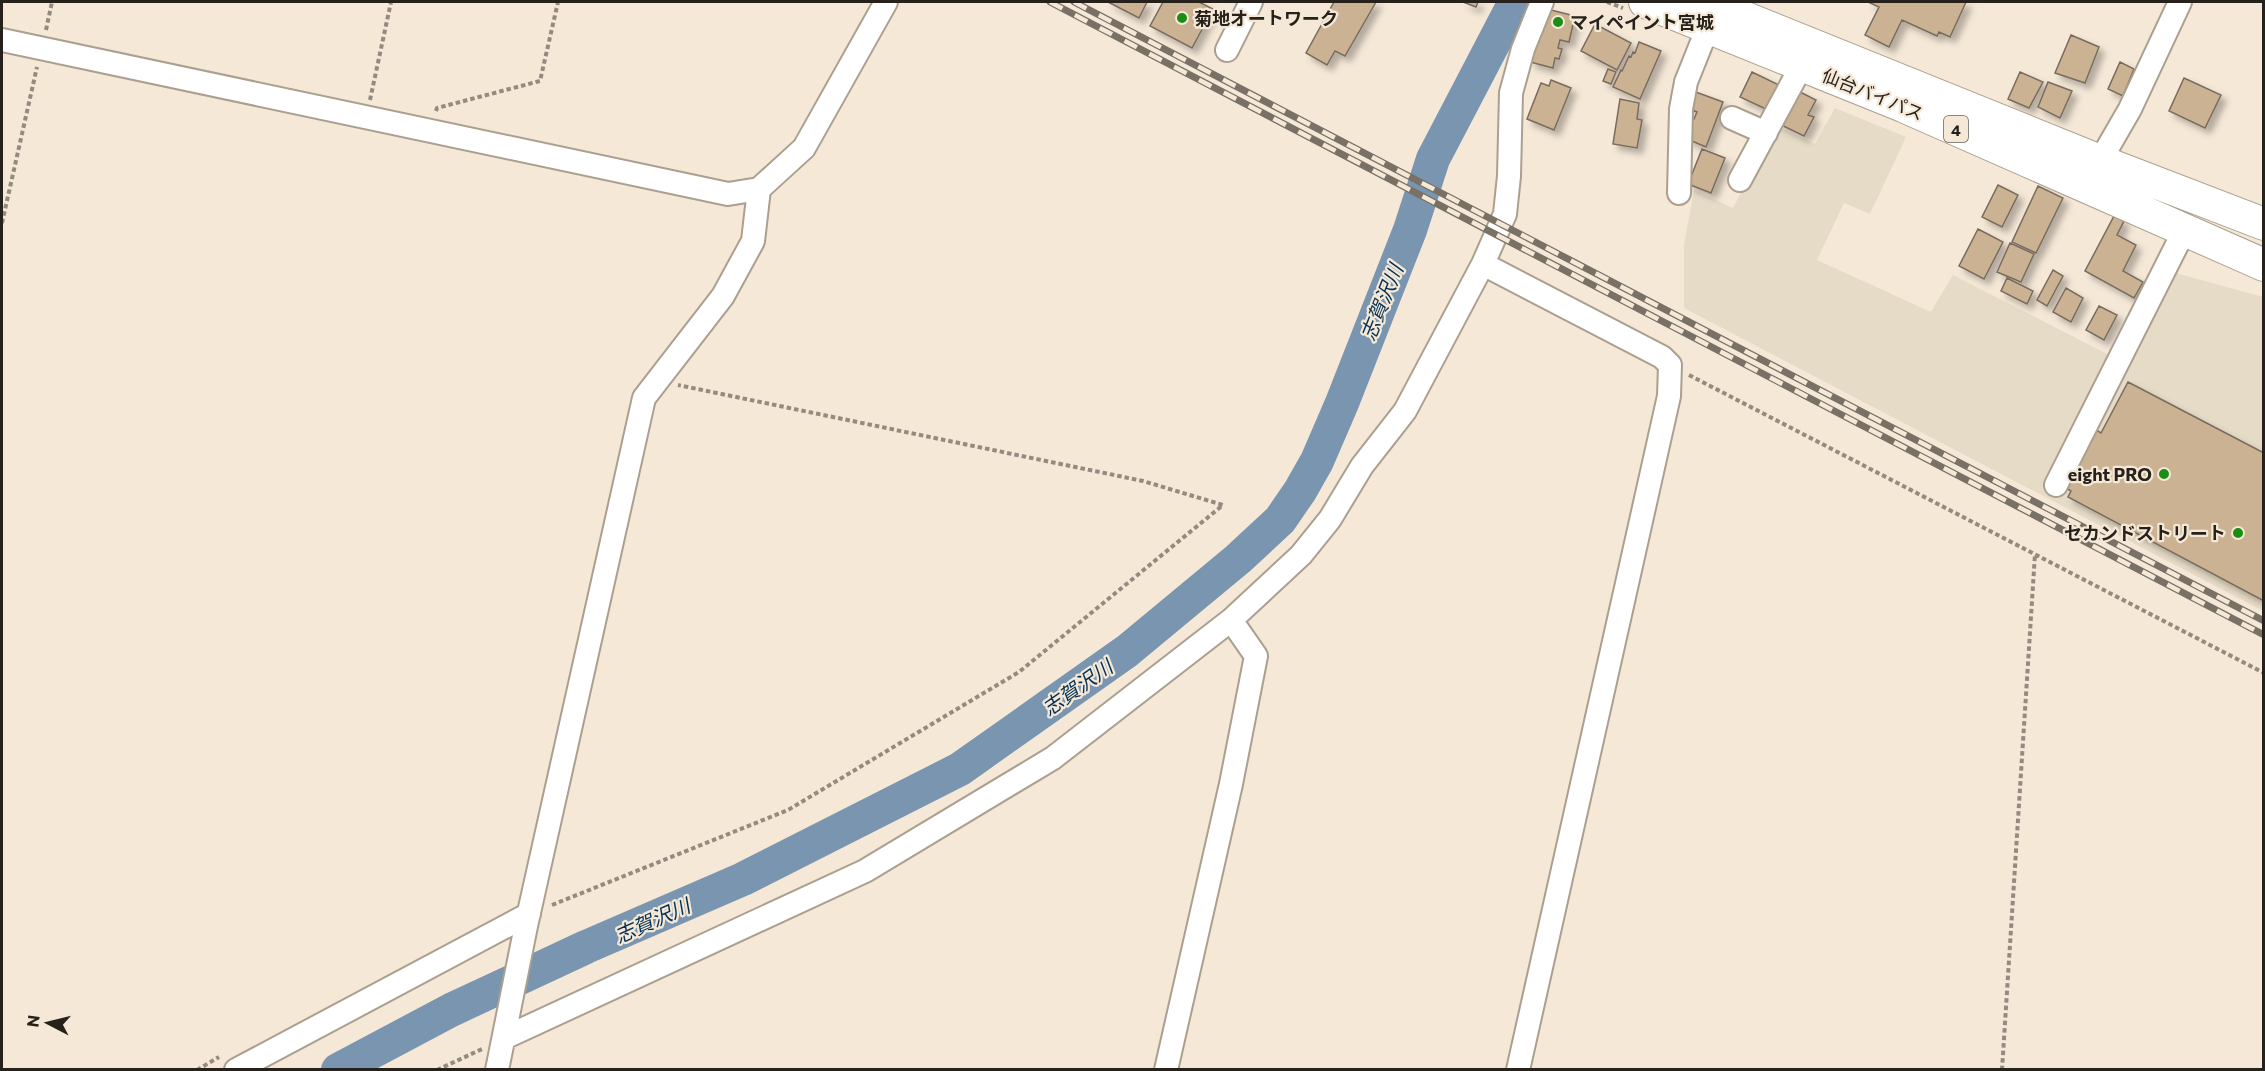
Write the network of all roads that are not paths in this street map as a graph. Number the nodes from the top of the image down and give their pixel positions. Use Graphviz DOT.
graph roads {
  1 [pos="886,2"];
  2 [pos="1251,2"];
  3 [pos="1542,2"];
  4 [pos="1646,2"];
  5 [pos="2180,2"];
  6 [pos="1707,14"];
  7 [pos="2,40"];
  8 [pos="1227,50"];
  9 [pos="1802,65"];
  10 [pos="1732,118"];
  11 [pos="1766,133"];
  12 [pos="2100,161"];
  13 [pos="1740,180"];
  14 [pos="759,189"];
  15 [pos="1679,193"];
  16 [pos="2264,224"];
  17 [pos="2185,229"];
  18 [pos="1483,264"];
  19 [pos="2264,265"];
  20 [pos="2056,485"];
  21 [pos="1231,620"];
  22 [pos="527,920"];
  23 [pos="505,1033"];
  24 [pos="236,1070"];
  25 [pos="497,1070"];
  26 [pos="1166,1070"];
  27 [pos="1518,1070"];
  1 -- 14 [label="street"];
  2 -- 8 [label="street"];
  3 -- 18 [label="street"];
  4 -- 6 [label="highway, 仙台バイパス / 4"];
  5 -- 12 [label="street"];
  6 -- 9 [label="highway, 仙台バイパス / 4"];
  6 -- 12 [label="highway, 仙台バイパス / 4"];
  6 -- 15 [label="street"];
  7 -- 14 [label="street"];
  9 -- 11 [label="street"];
  9 -- 17 [label="highway, 仙台バイパス / 4"];
  10 -- 11 [label="street"];
  11 -- 13 [label="street"];
  12 -- 16 [label="highway, 仙台バイパス / 4"];
  14 -- 22 [label="street"];
  17 -- 19 [label="highway, 仙台バイパス / 4"];
  17 -- 20 [label="street"];
  18 -- 21 [label="street"];
  18 -- 27 [label="street"];
  21 -- 23 [label="street"];
  21 -- 26 [label="street"];
  22 -- 23 [label="street"];
  22 -- 24 [label="street"];
  23 -- 25 [label="street"];
}
